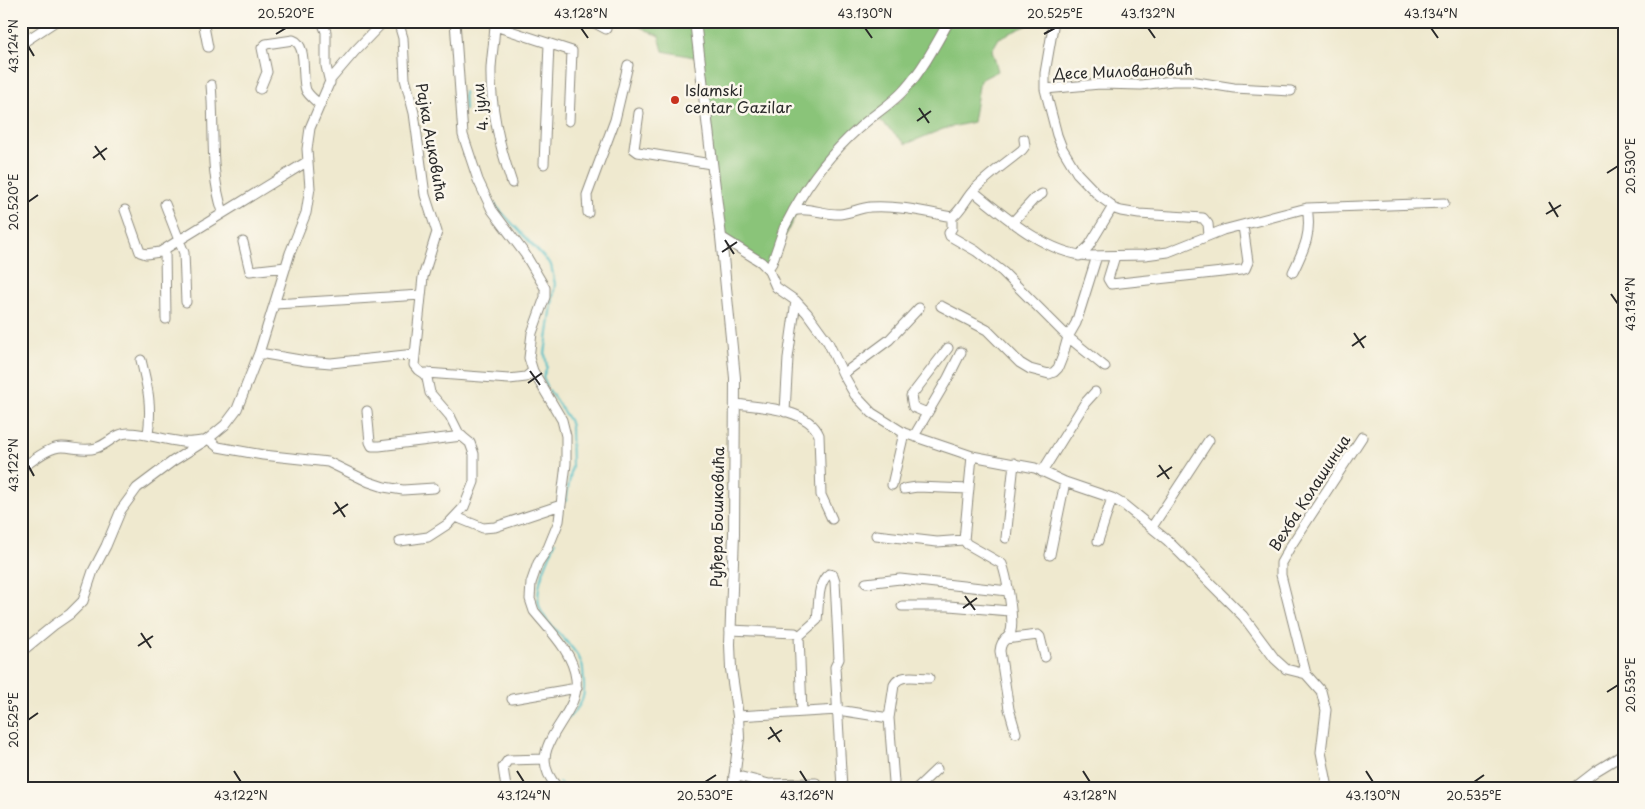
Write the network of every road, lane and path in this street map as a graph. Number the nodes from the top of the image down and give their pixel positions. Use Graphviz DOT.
graph roads {
  1 [pos="56,21"];
  2 [pos="203,21"];
  3 [pos="322,21"];
  4 [pos="384,21"];
  5 [pos="398,21"];
  6 [pos="455,21"];
  7 [pos="591,21"];
  8 [pos="695,21"];
  9 [pos="949,21"];
  10 [pos="1054,21"];
  11 [pos="495,24"];
  12 [pos="606,29"];
  13 [pos="21,44"];
  14 [pos="549,44"];
  15 [pos="208,48"];
  16 [pos="628,65"];
  17 [pos="330,82"];
  18 [pos="211,85"];
  19 [pos="260,89"];
  20 [pos="1046,89"];
  21 [pos="1291,91"];
  22 [pos="320,105"];
  23 [pos="639,113"];
  24 [pos="569,121"];
  25 [pos="1024,139"];
  26 [pos="308,160"];
  27 [pos="544,164"];
  28 [pos="711,164"];
  29 [pos="512,183"];
  30 [pos="973,191"];
  31 [pos="1042,194"];
  32 [pos="1444,202"];
  33 [pos="166,204"];
  34 [pos="1112,208"];
  35 [pos="1308,208"];
  36 [pos="125,210"];
  37 [pos="223,212"];
  38 [pos="793,212"];
  39 [pos="588,213"];
  40 [pos="952,217"];
  41 [pos="1012,223"];
  42 [pos="1243,226"];
  43 [pos="1209,235"];
  44 [pos="721,237"];
  45 [pos="180,241"];
  46 [pos="243,242"];
  47 [pos="165,250"];
  48 [pos="1080,256"];
  49 [pos="1097,256"];
  50 [pos="1115,256"];
  51 [pos="286,267"];
  52 [pos="768,269"];
  53 [pos="1293,272"];
  54 [pos="421,295"];
  55 [pos="796,301"];
  56 [pos="186,302"];
  57 [pos="275,304"];
  58 [pos="941,306"];
  59 [pos="919,308"];
  60 [pos="166,319"];
  61 [pos="1068,337"];
  62 [pos="948,348"];
  63 [pos="961,352"];
  64 [pos="259,354"];
  65 [pos="415,354"];
  66 [pos="141,360"];
  67 [pos="1105,367"];
  68 [pos="533,371"];
  69 [pos="424,374"];
  70 [pos="843,374"];
  71 [pos="1095,392"];
  72 [pos="735,404"];
  73 [pos="367,411"];
  74 [pos="785,412"];
  75 [pos="926,413"];
  76 [pos="909,434"];
  77 [pos="148,435"];
  78 [pos="462,436"];
  79 [pos="1362,437"];
  80 [pos="207,440"];
  81 [pos="1209,440"];
  82 [pos="972,456"];
  83 [pos="1014,463"];
  84 [pos="21,468"];
  85 [pos="1042,472"];
  86 [pos="1065,482"];
  87 [pos="892,485"];
  88 [pos="434,488"];
  89 [pos="904,489"];
  90 [pos="969,489"];
  91 [pos="1112,498"];
  92 [pos="562,505"];
  93 [pos="456,516"];
  94 [pos="832,519"];
  95 [pos="1152,527"];
  96 [pos="876,535"];
  97 [pos="1006,538"];
  98 [pos="964,540"];
  99 [pos="400,541"];
  100 [pos="1098,541"];
  101 [pos="1050,555"];
  102 [pos="866,583"];
  103 [pos="1008,591"];
  104 [pos="902,606"];
  105 [pos="1010,611"];
  106 [pos="730,630"];
  107 [pos="800,636"];
  108 [pos="1005,639"];
  109 [pos="21,652"];
  110 [pos="1045,657"];
  111 [pos="1306,674"];
  112 [pos="929,678"];
  113 [pos="577,688"];
  114 [pos="512,699"];
  115 [pos="838,710"];
  116 [pos="802,712"];
  117 [pos="738,716"];
  118 [pos="889,718"];
  119 [pos="1016,733"];
  120 [pos="1624,754"];
  121 [pos="545,759"];
  122 [pos="937,769"];
  123 [pos="734,775"];
  124 [pos="894,782"];
  125 [pos="816,783"];
  126 [pos="506,788"];
  127 [pos="558,788"];
  128 [pos="733,788"];
  129 [pos="842,788"];
  130 [pos="917,788"];
  131 [pos="1328,788"];
  132 [pos="1574,788"];
  1 -- 13 [label="street"];
  2 -- 15 [label="street"];
  3 -- 17 [label="street"];
  4 -- 17 [label="street"];
  5 -- 54 [label="street, Рајка Ацковића"];
  6 -- 68 [label="street"];
  7 -- 12 [label="street"];
  8 -- 28 [label="main road, Руђера Бошковића"];
  9 -- 38 [label="street"];
  10 -- 20 [label="street, Десе Миловановић"];
  11 -- 14 [label="street, 4. јули"];
  11 -- 29 [label="street, 4. јули"];
  14 -- 24 [label="street, 4. јули"];
  14 -- 27 [label="street"];
  16 -- 39 [label="street"];
  17 -- 22 [label="street"];
  18 -- 37 [label="street"];
  19 -- 22 [label="street"];
  20 -- 21 [label="street, Десе Миловановић"];
  20 -- 34 [label="street, Десе Миловановић"];
  22 -- 26 [label="street"];
  23 -- 28 [label="street"];
  25 -- 30 [label="street"];
  26 -- 37 [label="street"];
  26 -- 51 [label="street"];
  28 -- 44 [label="main road, Руђера Бошковића"];
  30 -- 40 [label="street"];
  30 -- 41 [label="street"];
  31 -- 41 [label="street"];
  32 -- 35 [label="street"];
  33 -- 45 [label="street"];
  34 -- 43 [label="street, Десе Миловановић"];
  34 -- 48 [label="street"];
  35 -- 42 [label="street"];
  35 -- 53 [label="street"];
  36 -- 47 [label="street"];
  37 -- 45 [label="street"];
  38 -- 40 [label="street"];
  38 -- 52 [label="street"];
  40 -- 61 [label="street"];
  41 -- 48 [label="street"];
  42 -- 43 [label="street"];
  42 -- 50 [label="street"];
  43 -- 50 [label="street"];
  44 -- 52 [label="street"];
  44 -- 72 [label="main road, Руђера Бошковића"];
  45 -- 47 [label="street"];
  45 -- 56 [label="street"];
  46 -- 51 [label="street"];
  47 -- 60 [label="street"];
  48 -- 49 [label="street"];
  49 -- 50 [label="street"];
  49 -- 61 [label="street"];
  51 -- 57 [label="street"];
  52 -- 55 [label="street"];
  54 -- 57 [label="street"];
  54 -- 65 [label="street, Рајка Ацковића"];
  55 -- 70 [label="street"];
  55 -- 74 [label="street"];
  57 -- 64 [label="street"];
  58 -- 61 [label="street"];
  59 -- 70 [label="street"];
  61 -- 67 [label="street"];
  62 -- 75 [label="street"];
  63 -- 75 [label="street"];
  64 -- 65 [label="street"];
  64 -- 80 [label="street"];
  65 -- 69 [label="street"];
  66 -- 77 [label="street"];
  68 -- 69 [label="street"];
  68 -- 92 [label="street"];
  69 -- 78 [label="street"];
  70 -- 76 [label="street"];
  71 -- 85 [label="street"];
  72 -- 74 [label="street"];
  72 -- 106 [label="main road, Руђера Бошковића"];
  73 -- 78 [label="street"];
  74 -- 94 [label="street"];
  75 -- 76 [label="street"];
  76 -- 82 [label="street"];
  76 -- 87 [label="street"];
  77 -- 80 [label="street"];
  77 -- 84 [label="street"];
  78 -- 93 [label="street"];
  79 -- 111 [label="street, Вехба Колашинца"];
  80 -- 88 [label="street"];
  80 -- 109 [label="street"];
  81 -- 95 [label="street"];
  82 -- 83 [label="street"];
  82 -- 90 [label="street"];
  83 -- 85 [label="street"];
  83 -- 97 [label="street"];
  85 -- 86 [label="street"];
  86 -- 91 [label="street"];
  86 -- 101 [label="street"];
  89 -- 90 [label="street"];
  90 -- 98 [label="street"];
  91 -- 95 [label="street"];
  91 -- 100 [label="street"];
  92 -- 93 [label="street"];
  92 -- 113 [label="street"];
  93 -- 99 [label="street"];
  95 -- 111 [label="street"];
  96 -- 98 [label="street"];
  98 -- 103 [label="street"];
  102 -- 103 [label="street"];
  103 -- 105 [label="street"];
  104 -- 105 [label="street"];
  105 -- 108 [label="street"];
  106 -- 107 [label="street"];
  106 -- 117 [label="main road, Руђера Бошковића"];
  107 -- 115 [label="street"];
  107 -- 116 [label="street"];
  108 -- 110 [label="street"];
  108 -- 119 [label="street"];
  111 -- 131 [label="street"];
  112 -- 118 [label="street"];
  113 -- 114 [label="street"];
  113 -- 121 [label="street"];
  115 -- 116 [label="street"];
  115 -- 118 [label="street"];
  115 -- 129 [label="street"];
  116 -- 117 [label="street"];
  117 -- 123 [label="main road, Руђера Бошковића"];
  118 -- 124 [label="street"];
  120 -- 132 [label="street"];
  121 -- 126 [label="street"];
  121 -- 127 [label="street"];
  122 -- 130 [label="street"];
  123 -- 125 [label="street"];
  123 -- 128 [label="main road, Руђера Бошковића"];
}
